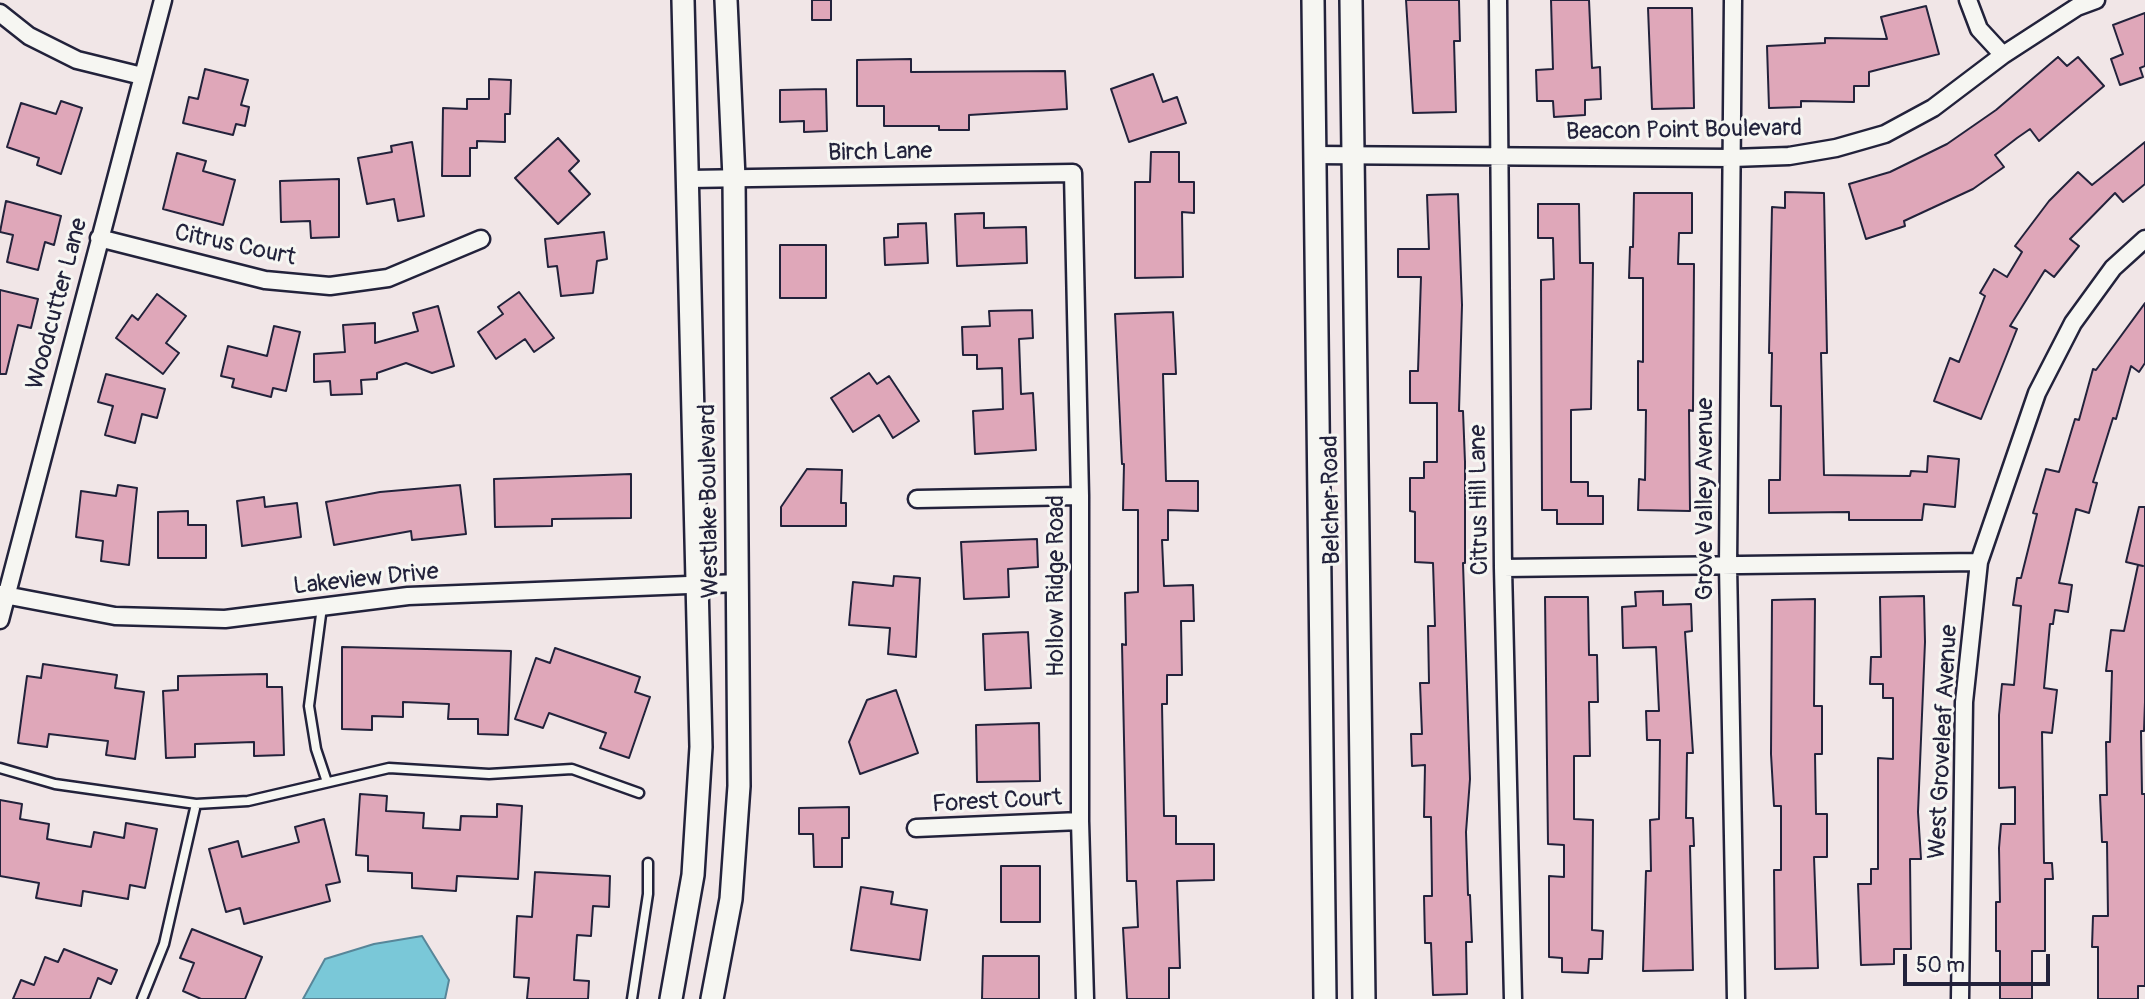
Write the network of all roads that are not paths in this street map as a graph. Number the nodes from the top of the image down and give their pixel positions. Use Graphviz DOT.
graph roads {
  1 [pos="163,0"];
  2 [pos="683,0"];
  3 [pos="726,0"];
  4 [pos="1312,0"];
  5 [pos="1351,0"];
  6 [pos="1498,0"];
  7 [pos="1733,0"];
  8 [pos="1968,0"];
  9 [pos="2096,0"];
  10 [pos="0,13"];
  11 [pos="2003,55"];
  12 [pos="142,76"];
  13 [pos="1314,155"];
  14 [pos="1499,155"];
  15 [pos="1352,156"];
  16 [pos="1732,158"];
  17 [pos="1073,173"];
  18 [pos="688,178"];
  19 [pos="734,178"];
  20 [pos="99,238"];
  21 [pos="481,239"];
  22 [pos="2145,239"];
  23 [pos="1080,496"];
  24 [pos="917,499"];
  25 [pos="1979,562"];
  26 [pos="1728,565"];
  27 [pos="1503,568"];
  28 [pos="739,583"];
  29 [pos="698,584"];
  30 [pos="4,594"];
  31 [pos="322,607"];
  32 [pos="0,620"];
  33 [pos="0,768"];
  34 [pos="327,782"];
  35 [pos="639,793"];
  36 [pos="196,804"];
  37 [pos="1080,821"];
  38 [pos="916,828"];
  39 [pos="648,863"];
  40 [pos="142,999"];
  41 [pos="632,999"];
  42 [pos="671,999"];
  43 [pos="712,999"];
  44 [pos="1085,999"];
  45 [pos="1325,999"];
  46 [pos="1364,999"];
  47 [pos="1513,999"];
  48 [pos="1736,999"];
  49 [pos="1960,999"];
  1 -- 12 [label="street, Woodcutter Lane"];
  2 -- 18 [label="street, Westlake Boulevard"];
  3 -- 19 [label="street, Westlake Boulevard"];
  4 -- 13 [label="street, Belcher Road"];
  5 -- 15 [label="street, Belcher Road"];
  6 -- 14 [label="street, Citrus Hill Lane"];
  7 -- 16 [label="street, Grove Valley Avenue"];
  8 -- 11 [label="street"];
  9 -- 11 [label="street, Beacon Point Boulevard"];
  10 -- 12 [label="street"];
  11 -- 16 [label="street, Beacon Point Boulevard"];
  12 -- 20 [label="street, Woodcutter Lane"];
  13 -- 15 [label="street, Beacon Point Boulevard"];
  13 -- 45 [label="street, Belcher Road"];
  14 -- 15 [label="street, Beacon Point Boulevard"];
  14 -- 16 [label="street, Beacon Point Boulevard"];
  14 -- 27 [label="street, Citrus Hill Lane"];
  15 -- 46 [label="street, Belcher Road"];
  16 -- 26 [label="street, Grove Valley Avenue"];
  17 -- 19 [label="street, Birch Lane"];
  17 -- 23 [label="street, Hollow Ridge Road"];
  18 -- 19 [label="street, Birch Lane"];
  18 -- 29 [label="street, Westlake Boulevard"];
  19 -- 28 [label="street, Westlake Boulevard"];
  20 -- 21 [label="street, Citrus Court"];
  20 -- 30 [label="street, Woodcutter Lane"];
  22 -- 25 [label="street, West Groveleaf Avenue"];
  23 -- 24 [label="street"];
  23 -- 37 [label="street, Hollow Ridge Road"];
  25 -- 26 [label="street"];
  25 -- 49 [label="street, West Groveleaf Avenue"];
  26 -- 27 [label="street"];
  26 -- 48 [label="street, Grove Valley Avenue"];
  27 -- 47 [label="street, Citrus Hill Lane"];
  28 -- 29 [label="street, Lakeview Drive"];
  28 -- 43 [label="street, Westlake Boulevard"];
  29 -- 31 [label="street, Lakeview Drive"];
  29 -- 42 [label="street, Westlake Boulevard"];
  30 -- 31 [label="street, Lakeview Drive"];
  30 -- 32 [label="street, Woodcutter Lane"];
  31 -- 34 [label="lane"];
  33 -- 36 [label="lane"];
  34 -- 35 [label="lane"];
  34 -- 36 [label="lane"];
  36 -- 40 [label="lane"];
  37 -- 38 [label="street, Forest Court"];
  37 -- 44 [label="street, Hollow Ridge Road"];
  39 -- 41 [label="lane"];
}
